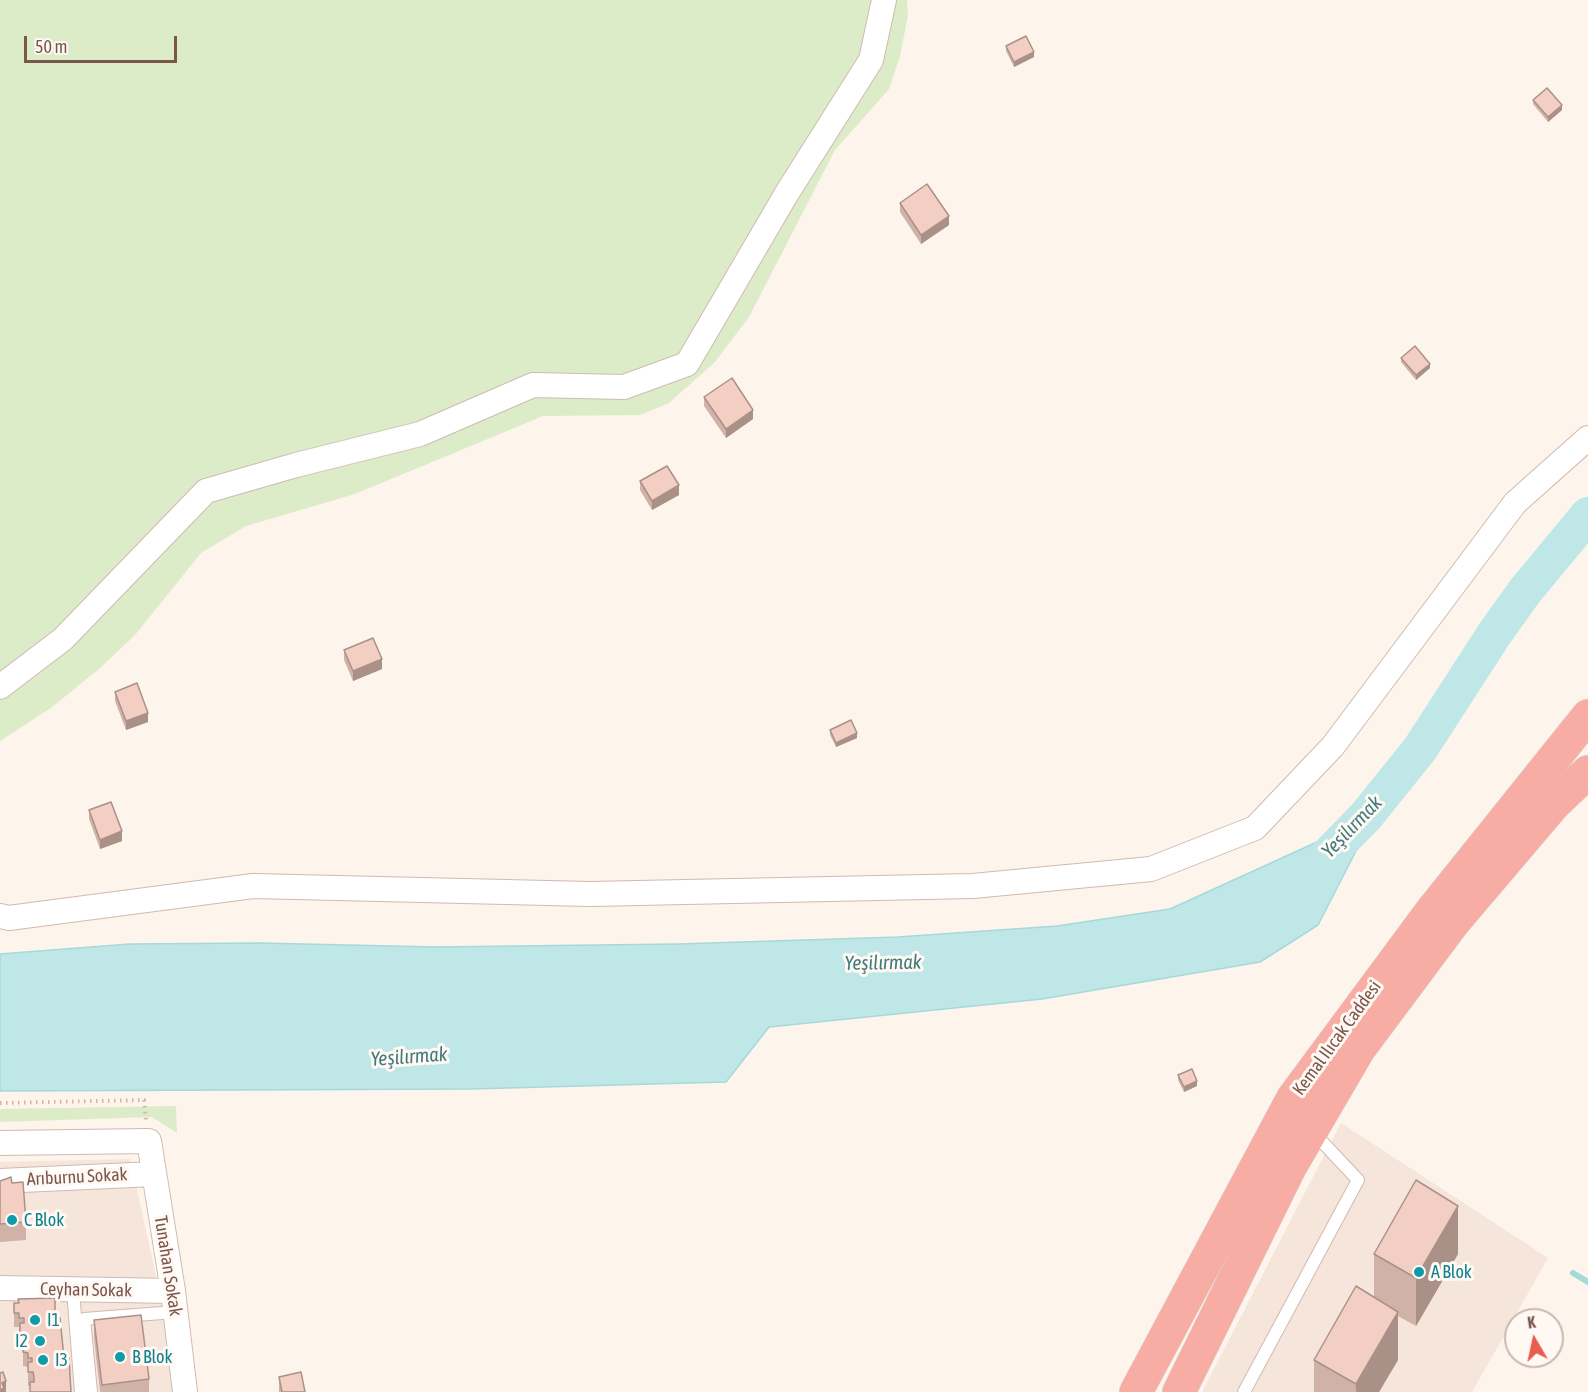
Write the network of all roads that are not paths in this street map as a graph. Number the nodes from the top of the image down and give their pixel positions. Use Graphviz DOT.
graph roads {
  1 [pos="884,0"];
  2 [pos="1588,438"];
  3 [pos="0,687"];
  4 [pos="1588,716"];
  5 [pos="1588,772"];
  6 [pos="0,916"];
  7 [pos="1311,1130"];
  8 [pos="0,1143"];
  9 [pos="154,1174"];
  10 [pos="0,1181"];
  11 [pos="0,1288"];
  12 [pos="73,1290"];
  13 [pos="174,1302"];
  14 [pos="81,1392"];
  15 [pos="91,1392"];
  16 [pos="185,1392"];
  17 [pos="1136,1392"];
  18 [pos="1179,1392"];
  19 [pos="1244,1392"];
  1 -- 3 [label="street"];
  2 -- 6 [label="street"];
  4 -- 17 [label="highway, Kemal Ilıcak Caddesi"];
  5 -- 7 [label="highway, Kemal Ilıcak Caddesi"];
  7 -- 18 [label="highway, Kemal Ilıcak Caddesi"];
  7 -- 19 [label="lane"];
  8 -- 9 [label="street, Tunahan Sokak"];
  9 -- 10 [label="street, Arıburnu Sokak"];
  9 -- 13 [label="street, Tunahan Sokak"];
  11 -- 12 [label="street, Ceyhan Sokak"];
  12 -- 13 [label="street, Ceyhan Sokak"];
  12 -- 14 [label="lane"];
  13 -- 15 [label="lane"];
  13 -- 16 [label="street, Tunahan Sokak"];
}
